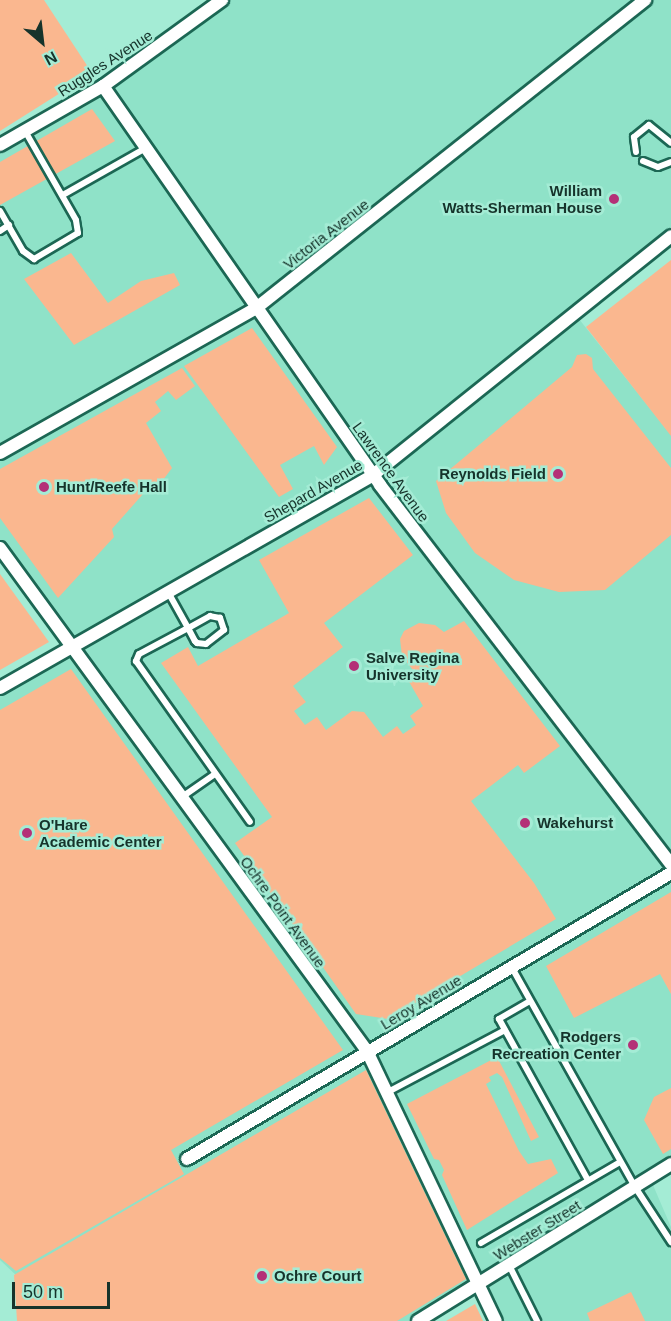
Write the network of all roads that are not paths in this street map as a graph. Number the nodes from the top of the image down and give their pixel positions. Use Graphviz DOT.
graph roads {
  1 [pos="222,0"];
  2 [pos="645,0"];
  3 [pos="103,86"];
  4 [pos="25,131"];
  5 [pos="671,143"];
  6 [pos="0,145"];
  7 [pos="144,150"];
  8 [pos="636,152"];
  9 [pos="643,161"];
  10 [pos="671,162"];
  11 [pos="63,195"];
  12 [pos="0,211"];
  13 [pos="9,225"];
  14 [pos="0,231"];
  15 [pos="671,236"];
  16 [pos="255,309"];
  17 [pos="0,453"];
  18 [pos="373,475"];
  19 [pos="0,548"];
  20 [pos="168,592"];
  21 [pos="188,628"];
  22 [pos="74,645"];
  23 [pos="0,688"];
  24 [pos="215,774"];
  25 [pos="182,797"];
  26 [pos="250,822"];
  27 [pos="671,864"];
  28 [pos="671,873"];
  29 [pos="511,966"];
  30 [pos="530,1001"];
  31 [pos="504,1030"];
  32 [pos="367,1051"];
  33 [pos="388,1092"];
  34 [pos="187,1159"];
  35 [pos="620,1162"];
  36 [pos="671,1164"];
  37 [pos="588,1180"];
  38 [pos="635,1187"];
  39 [pos="671,1242"];
  40 [pos="481,1244"];
  41 [pos="509,1265"];
  42 [pos="479,1284"];
  43 [pos="418,1321"];
  44 [pos="496,1321"];
  45 [pos="537,1321"];
  1 -- 3 [label="street, Ruggles Avenue"];
  2 -- 16 [label="street, Victoria Avenue"];
  3 -- 4 [label="street, Ruggles Avenue"];
  3 -- 7 [label="street, Lawrence Avenue"];
  4 -- 6 [label="street, Ruggles Avenue"];
  4 -- 11 [label="lane"];
  5 -- 8 [label="lane"];
  7 -- 11 [label="lane"];
  7 -- 16 [label="street, Lawrence Avenue"];
  9 -- 10 [label="lane"];
  11 -- 13 [label="lane"];
  12 -- 13 [label="lane"];
  13 -- 14 [label="lane"];
  15 -- 18 [label="street, Shepard Avenue"];
  16 -- 17 [label="street, Victoria Avenue"];
  16 -- 18 [label="street, Lawrence Avenue"];
  18 -- 20 [label="street, Shepard Avenue"];
  18 -- 27 [label="street, Lawrence Avenue"];
  19 -- 22 [label="street, Ochre Point Avenue"];
  20 -- 21 [label="lane"];
  20 -- 22 [label="street, Shepard Avenue"];
  21 -- 21 [label="lane"];
  21 -- 24 [label="lane"];
  22 -- 23 [label="street, Shepard Avenue"];
  22 -- 25 [label="street, Ochre Point Avenue"];
  24 -- 25 [label="lane"];
  24 -- 26 [label="lane"];
  25 -- 32 [label="street, Ochre Point Avenue"];
  28 -- 29 [label="street, Leroy Avenue"];
  29 -- 30 [label="lane"];
  29 -- 32 [label="street, Leroy Avenue"];
  30 -- 31 [label="lane"];
  30 -- 35 [label="lane"];
  31 -- 33 [label="lane"];
  31 -- 37 [label="lane"];
  32 -- 33 [label="street, Ochre Point Avenue"];
  32 -- 34 [label="street, Leroy Avenue"];
  33 -- 42 [label="street, Ochre Point Avenue"];
  35 -- 37 [label="lane"];
  35 -- 38 [label="lane"];
  36 -- 38 [label="street, Webster Street"];
  37 -- 40 [label="lane"];
  38 -- 39 [label="lane"];
  38 -- 41 [label="street, Webster Street"];
  41 -- 42 [label="street, Webster Street"];
  41 -- 45 [label="lane"];
  42 -- 43 [label="street, Webster Street"];
  42 -- 44 [label="street, Ochre Point Avenue"];
}
